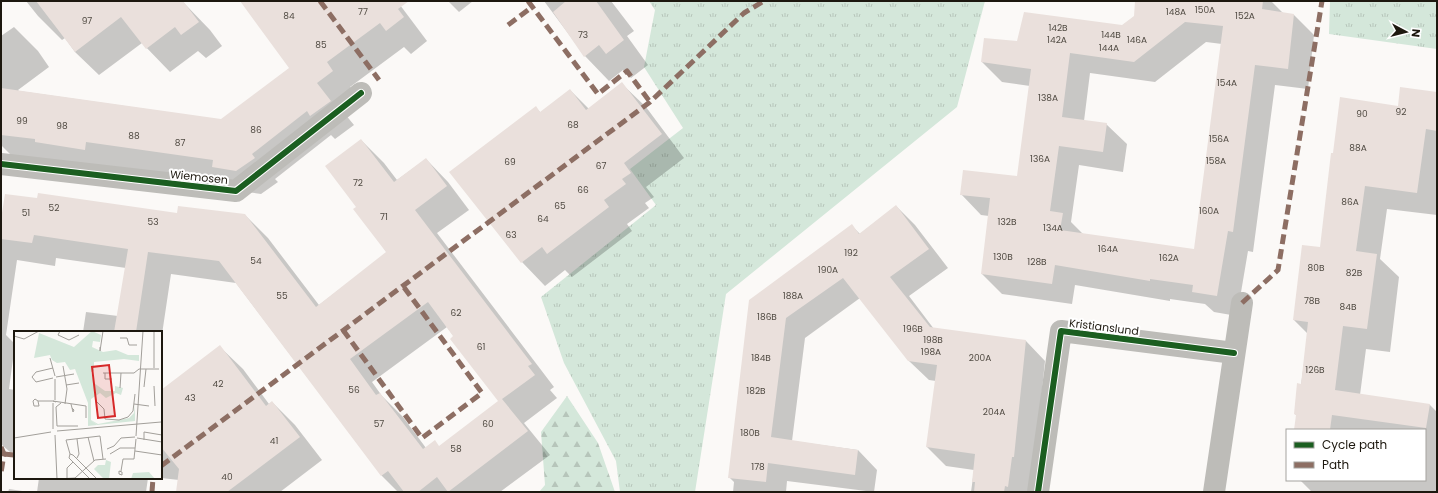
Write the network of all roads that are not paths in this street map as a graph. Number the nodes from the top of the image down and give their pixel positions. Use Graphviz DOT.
graph roads {
  1 [pos="361,93"];
  2 [pos="1,164"];
  3 [pos="1242,303"];
  4 [pos="1234,353"];
  5 [pos="1038,492"];
  6 [pos="1214,492"];
  1 -- 2 [label="street, Wiemosen"];
  3 -- 4 [label="street"];
  4 -- 5 [label="street, Kristianslund"];
  4 -- 6 [label="street"];
}
